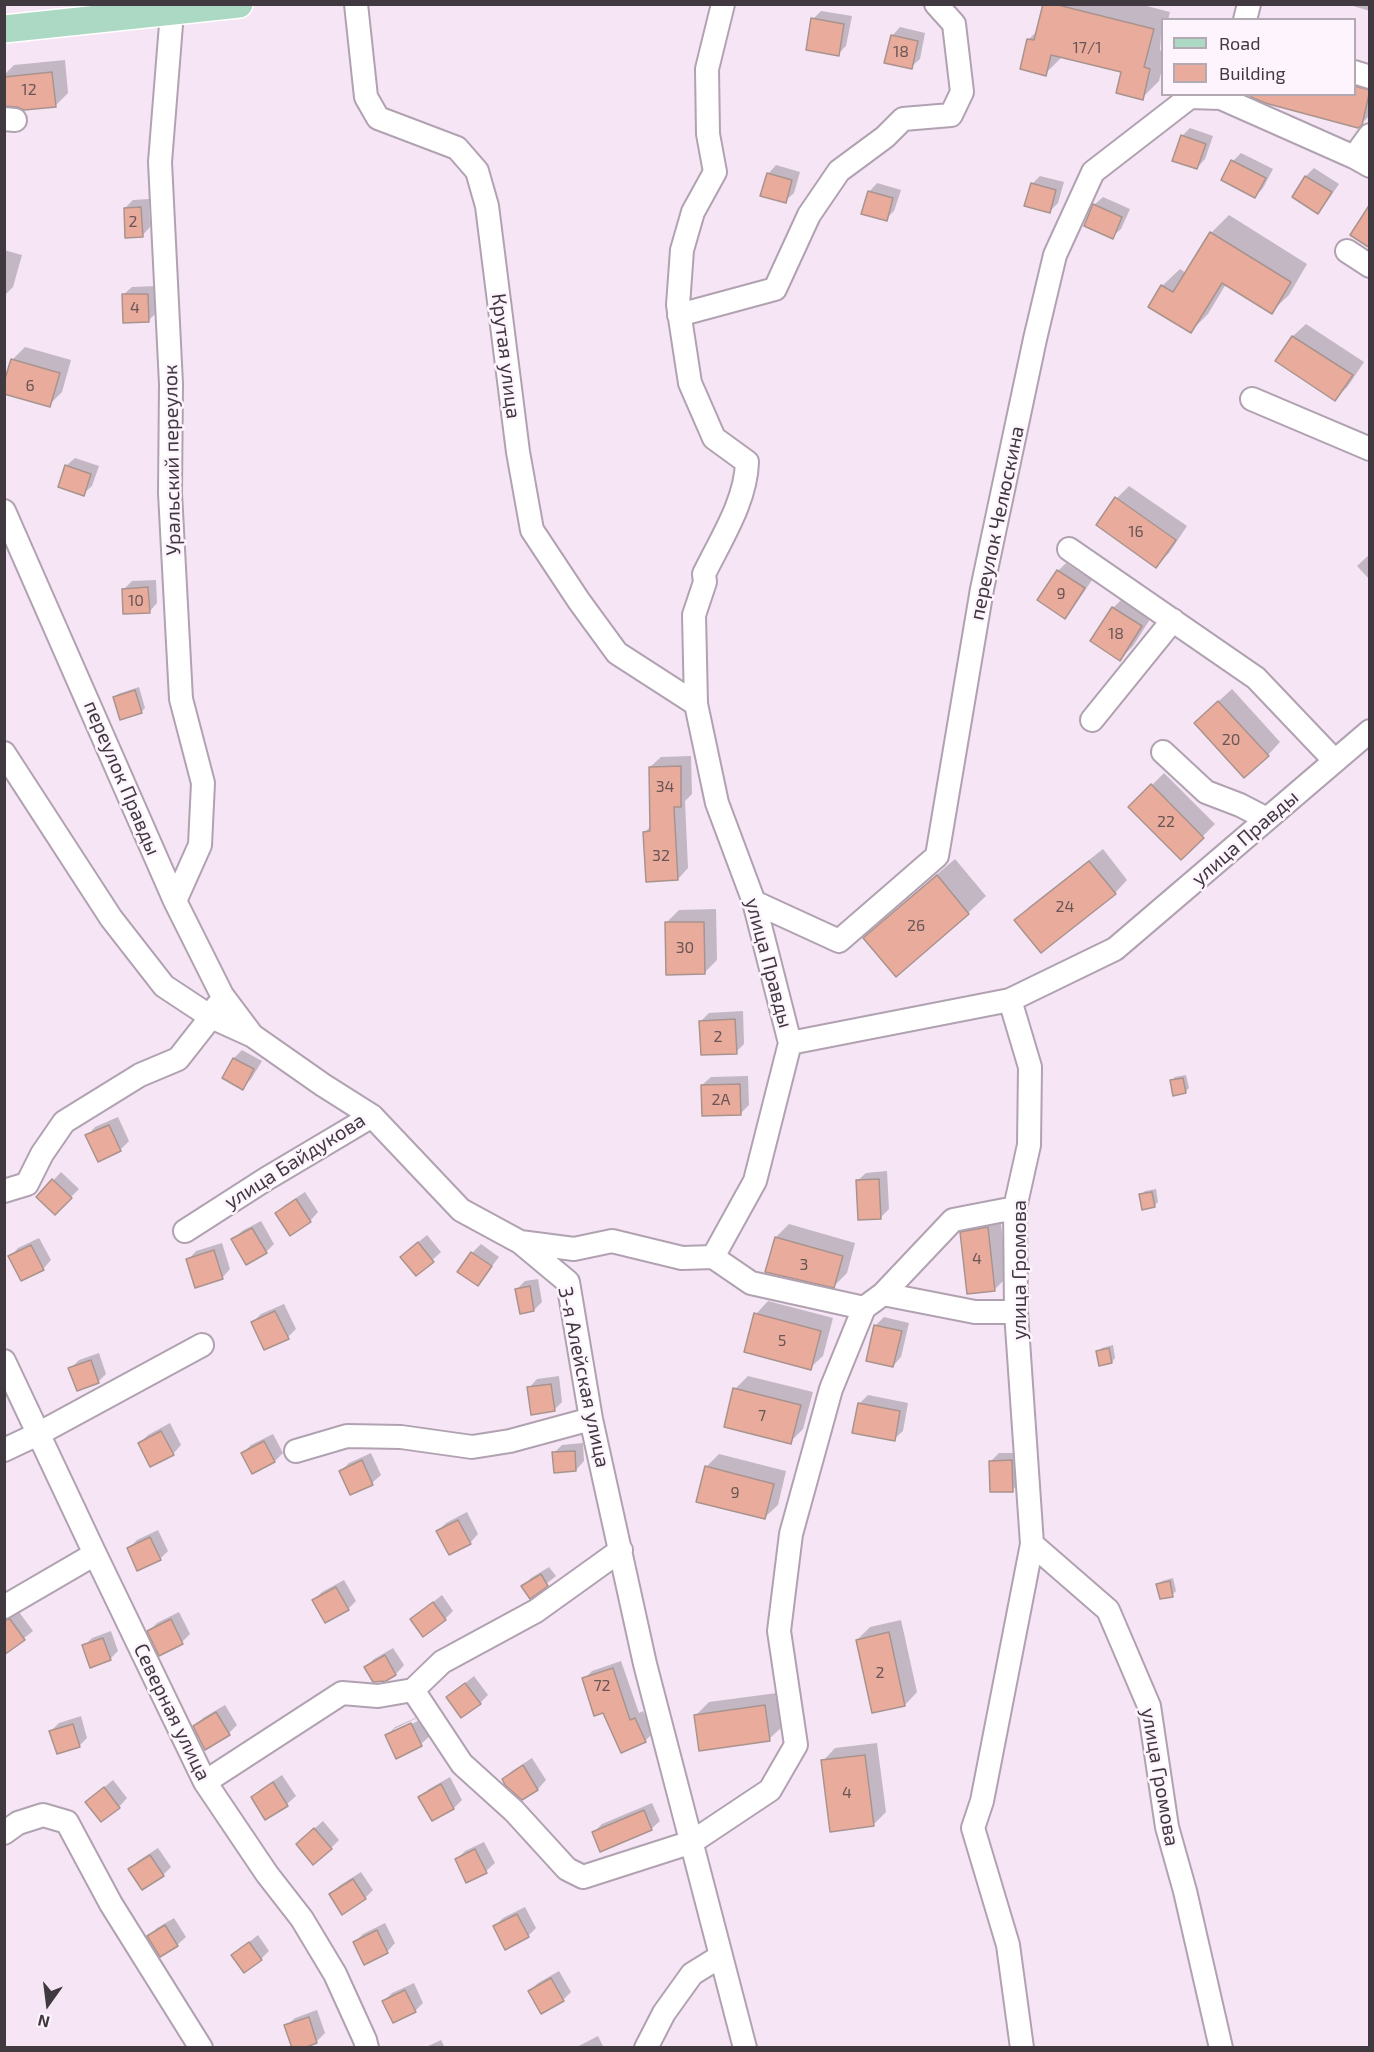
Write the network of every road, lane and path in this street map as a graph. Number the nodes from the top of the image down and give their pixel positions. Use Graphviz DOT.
graph roads {
  1 [pos="240,4"];
  2 [pos="356,4"];
  3 [pos="723,4"];
  4 [pos="936,4"];
  5 [pos="172,12"];
  6 [pos="4,28"];
  7 [pos="1222,96"];
  8 [pos="1370,135"];
  9 [pos="1362,161"];
  10 [pos="1347,251"];
  11 [pos="1370,266"];
  12 [pos="679,315"];
  13 [pos="1252,399"];
  14 [pos="1370,448"];
  15 [pos="4,511"];
  16 [pos="1069,549"];
  17 [pos="1173,620"];
  18 [pos="696,705"];
  19 [pos="1092,720"];
  20 [pos="1370,731"];
  21 [pos="4,753"];
  22 [pos="1163,753"];
  23 [pos="1335,761"];
  24 [pos="11,777"];
  25 [pos="1267,819"];
  26 [pos="175,900"];
  27 [pos="754,902"];
  28 [pos="222,995"];
  29 [pos="1010,1000"];
  30 [pos="211,1017"];
  31 [pos="253,1036"];
  32 [pos="790,1043"];
  33 [pos="372,1116"];
  34 [pos="4,1191"];
  35 [pos="1015,1208"];
  36 [pos="185,1231"];
  37 [pos="520,1242"];
  38 [pos="713,1257"];
  39 [pos="883,1294"];
  40 [pos="864,1308"];
  41 [pos="1016,1312"];
  42 [pos="202,1345"];
  43 [pos="4,1361"];
  44 [pos="591,1419"];
  45 [pos="38,1434"];
  46 [pos="4,1450"];
  47 [pos="296,1451"];
  48 [pos="1032,1544"];
  49 [pos="621,1550"];
  50 [pos="95,1554"];
  51 [pos="4,1607"];
  52 [pos="413,1690"];
  53 [pos="206,1782"];
  54 [pos="4,1833"];
  55 [pos="692,1842"];
  56 [pos="721,1956"];
  57 [pos="201,2048"];
  58 [pos="367,2048"];
  59 [pos="646,2048"];
  60 [pos="745,2048"];
  61 [pos="1022,2048"];
  62 [pos="1221,2048"];
  1 -- 5 [label="main road"];
  2 -- 18 [label="street, Крутая улица"];
  3 -- 12 [label="street, улица Правды"];
  4 -- 12 [label="street"];
  5 -- 6 [label="main road"];
  5 -- 26 [label="street, Уральский переулок"];
  7 -- 9 [label="street, переулок Челюскина"];
  7 -- 27 [label="street, переулок Челюскина"];
  8 -- 9 [label="street"];
  10 -- 11 [label="street"];
  12 -- 18 [label="street, улица Правды"];
  13 -- 14 [label="street"];
  15 -- 26 [label="street, переулок Правды"];
  16 -- 17 [label="street"];
  17 -- 19 [label="street"];
  17 -- 23 [label="street"];
  18 -- 27 [label="street, улица Правды"];
  20 -- 23 [label="street, улица Правды"];
  21 -- 24 [label="street, улица Байдукова"];
  22 -- 25 [label="street"];
  23 -- 25 [label="street, улица Правды"];
  24 -- 30 [label="street, улица Байдукова"];
  25 -- 29 [label="street, улица Правды"];
  26 -- 28 [label="street, переулок Правды"];
  27 -- 32 [label="street, улица Правды"];
  28 -- 30 [label="street"];
  28 -- 31 [label="street, переулок Правды"];
  29 -- 32 [label="street, улица Правды"];
  29 -- 35 [label="street, улица Громова"];
  30 -- 31 [label="street, улица Байдукова"];
  30 -- 34 [label="street"];
  31 -- 33 [label="street, улица Байдукова"];
  32 -- 38 [label="street"];
  33 -- 36 [label="street, улица Байдукова"];
  33 -- 37 [label="street"];
  35 -- 39 [label="street"];
  35 -- 41 [label="street, улица Громова"];
  37 -- 38 [label="street"];
  37 -- 44 [label="street, 3-я Алейская улица"];
  38 -- 40 [label="street"];
  39 -- 40 [label="street"];
  39 -- 41 [label="street"];
  40 -- 55 [label="street"];
  41 -- 48 [label="street, улица Громова"];
  42 -- 45 [label="street"];
  43 -- 45 [label="street, Северная улица"];
  44 -- 47 [label="street"];
  44 -- 49 [label="street, 3-я Алейская улица"];
  45 -- 46 [label="street"];
  45 -- 50 [label="street, Северная улица"];
  48 -- 61 [label="street, улица Громова"];
  48 -- 62 [label="street, улица Громова"];
  49 -- 52 [label="street"];
  49 -- 55 [label="street, 3-я Алейская улица"];
  50 -- 51 [label="street"];
  50 -- 53 [label="street, Северная улица"];
  52 -- 53 [label="street"];
  52 -- 55 [label="street"];
  53 -- 58 [label="street, Северная улица"];
  54 -- 57 [label="street"];
  55 -- 56 [label="street"];
  56 -- 59 [label="street"];
  56 -- 60 [label="street"];
}
